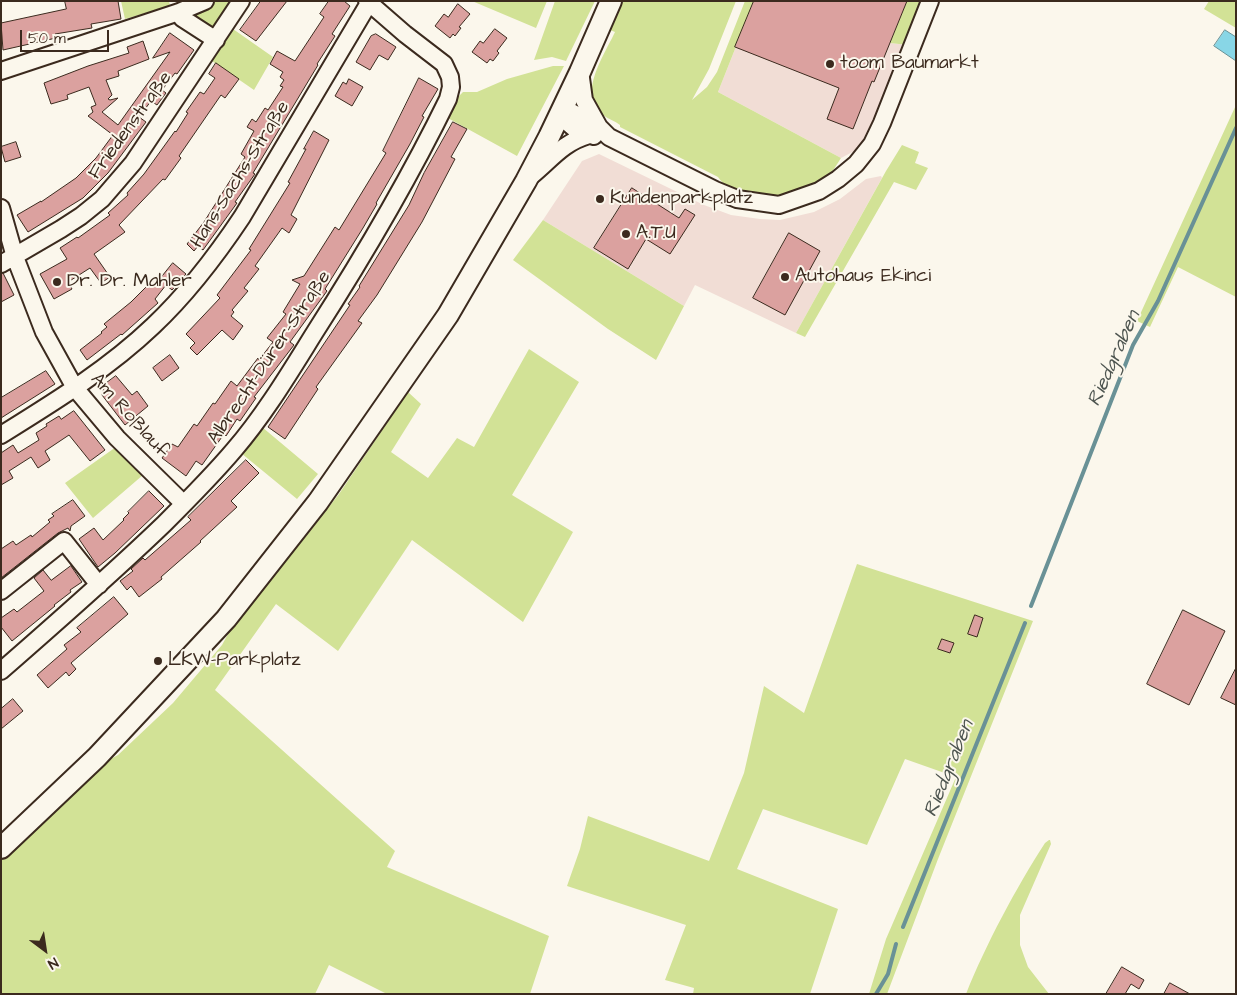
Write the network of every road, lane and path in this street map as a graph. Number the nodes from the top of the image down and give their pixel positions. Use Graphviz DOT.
graph roads {
  1 [pos="205,1"];
  2 [pos="241,1"];
  3 [pos="610,1"];
  4 [pos="930,1"];
  5 [pos="368,2"];
  6 [pos="179,12"];
  7 [pos="216,40"];
  8 [pos="1,71"];
  9 [pos="581,75"];
  10 [pos="562,112"];
  11 [pos="599,133"];
  12 [pos="526,181"];
  13 [pos="1,208"];
  14 [pos="8,261"];
  15 [pos="75,388"];
  16 [pos="1,435"];
  17 [pos="184,504"];
  18 [pos="99,585"];
  19 [pos="1,591"];
  20 [pos="3,667"];
  21 [pos="1,848"];
  1 -- 6 [label="street"];
  2 -- 7 [label="street, Friedenstraße"];
  3 -- 9 [label="main road"];
  4 -- 11 [label="street"];
  5 -- 15 [label="street, Hans-Sachs-Straße"];
  5 -- 17 [label="street, Albrecht-Dürer-Straße"];
  6 -- 7 [label="street"];
  6 -- 8 [label="street"];
  7 -- 14 [label="street, Friedenstraße"];
  9 -- 10 [label="main road"];
  9 -- 11 [label="street"];
  10 -- 11 [label="street"];
  10 -- 12 [label="main road"];
  11 -- 12 [label="street"];
  12 -- 21 [label="main road"];
  13 -- 14 [label="street, Am Roßlauf"];
  14 -- 15 [label="street, Am Roßlauf"];
  15 -- 16 [label="street, Hans-Sachs-Straße"];
  15 -- 17 [label="street, Am Roßlauf"];
  17 -- 18 [label="street, Albrecht-Dürer-Straße"];
  18 -- 19 [label="street"];
  18 -- 20 [label="street, Albrecht-Dürer-Straße"];
}
